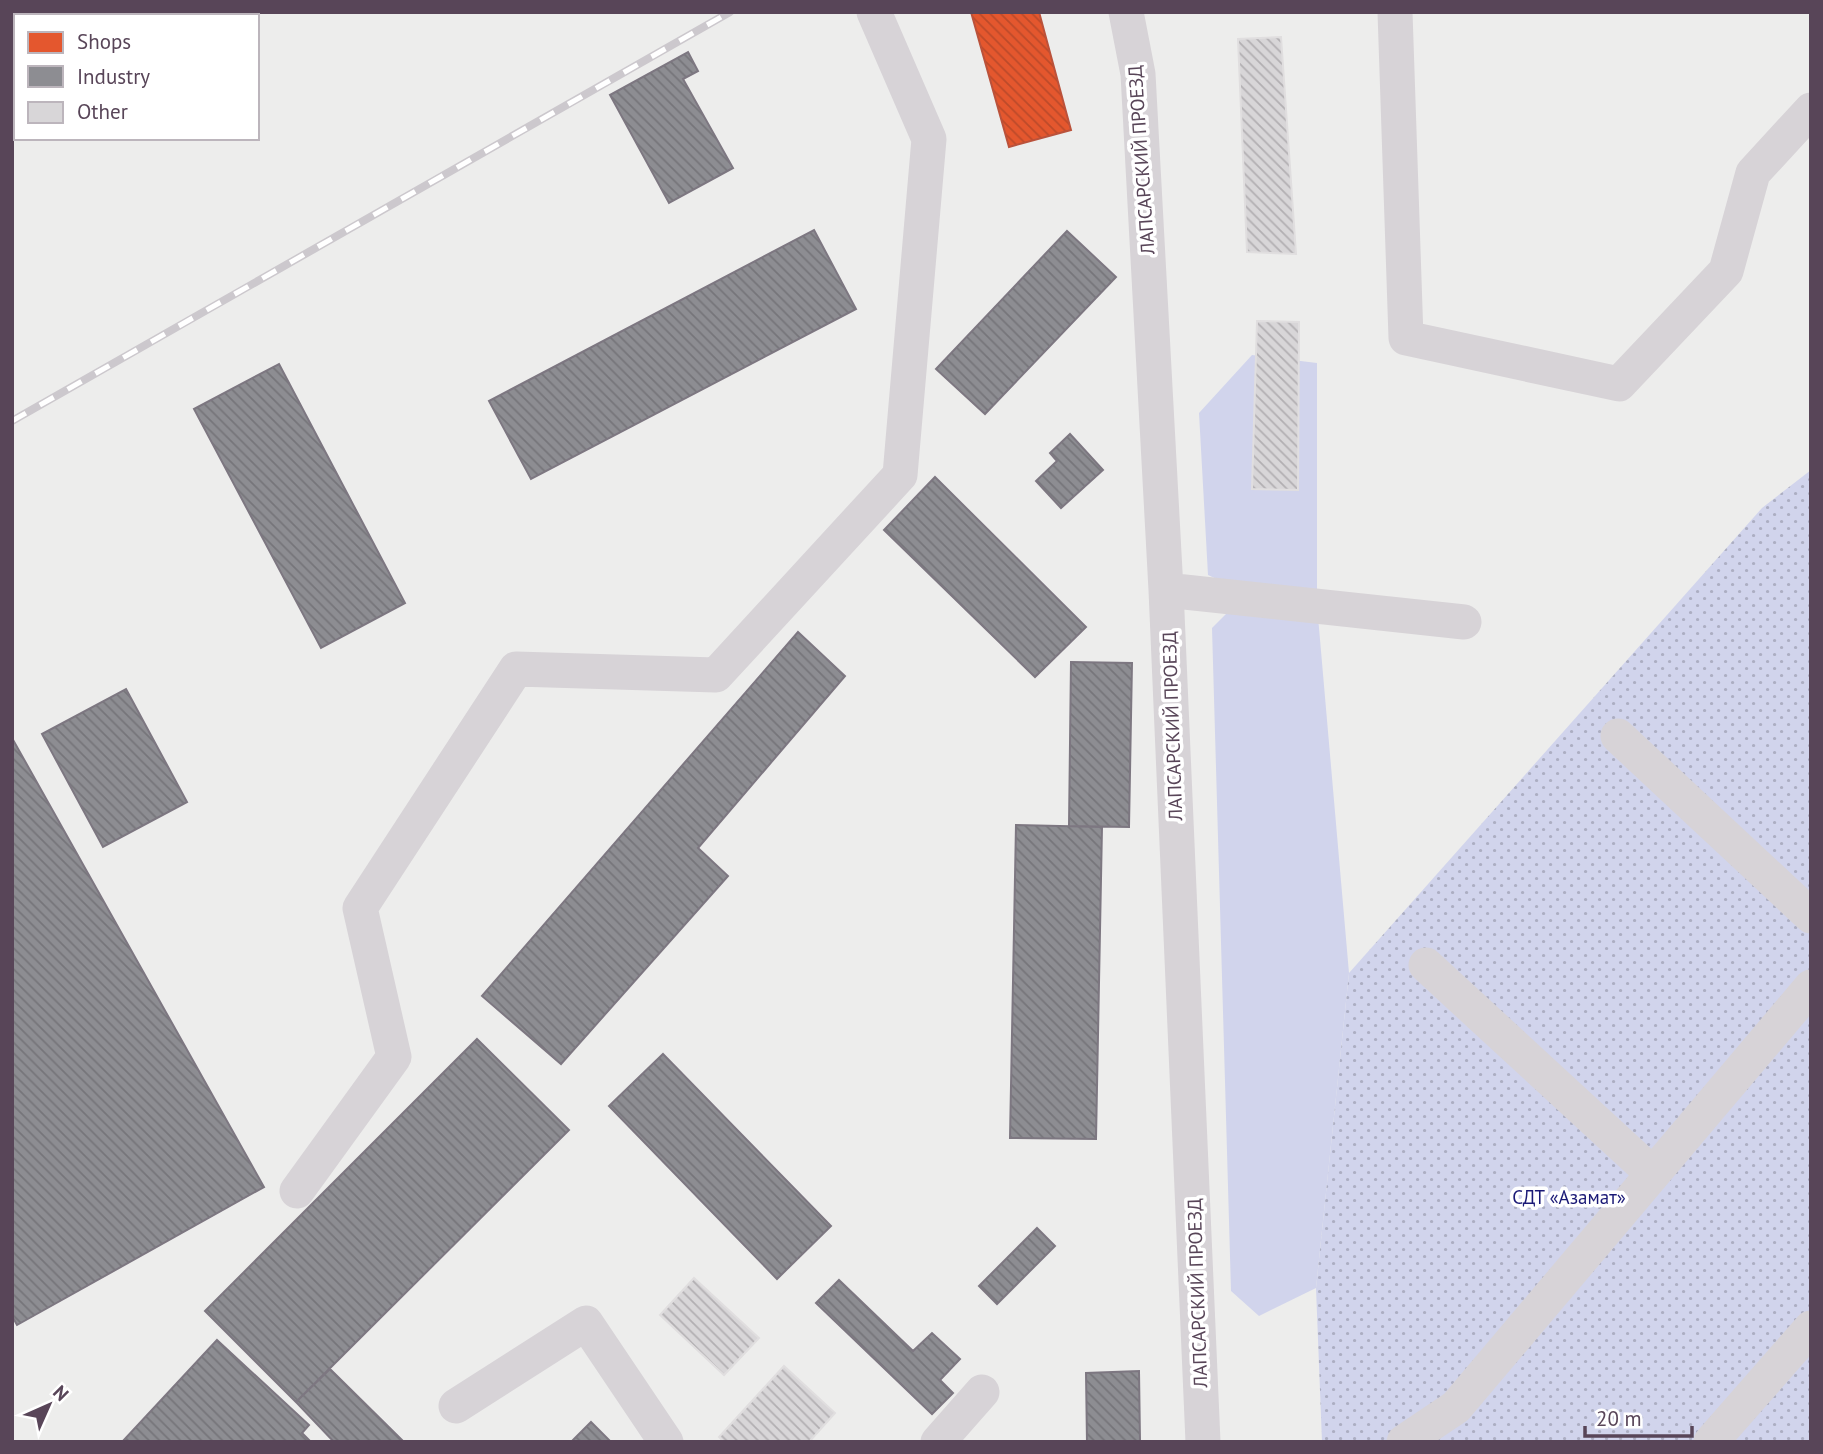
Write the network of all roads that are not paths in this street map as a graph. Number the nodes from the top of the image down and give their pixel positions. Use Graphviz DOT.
graph roads {
  1 [pos="874,12"];
  2 [pos="1126,12"];
  3 [pos="1395,12"];
  4 [pos="1811,110"];
  5 [pos="1166,590"];
  6 [pos="1464,622"];
  7 [pos="1618,736"];
  8 [pos="1811,916"];
  9 [pos="1426,965"];
  10 [pos="1811,987"];
  11 [pos="1653,1174"];
  12 [pos="298,1191"];
  13 [pos="1811,1328"];
  14 [pos="982,1392"];
  15 [pos="456,1406"];
  16 [pos="666,1442"];
  17 [pos="938,1442"];
  18 [pos="1203,1442"];
  19 [pos="1404,1442"];
  20 [pos="1711,1442"];
  1 -- 12 [label="street"];
  2 -- 5 [label="street, ЛАПСАРСКИЙ ПРОЕЗД"];
  3 -- 4 [label="street"];
  5 -- 6 [label="street"];
  5 -- 18 [label="street, ЛАПСАРСКИЙ ПРОЕЗД"];
  7 -- 8 [label="street"];
  9 -- 11 [label="street"];
  10 -- 11 [label="street"];
  11 -- 19 [label="street"];
  13 -- 20 [label="street"];
  14 -- 17 [label="street"];
  15 -- 16 [label="street"];
}
